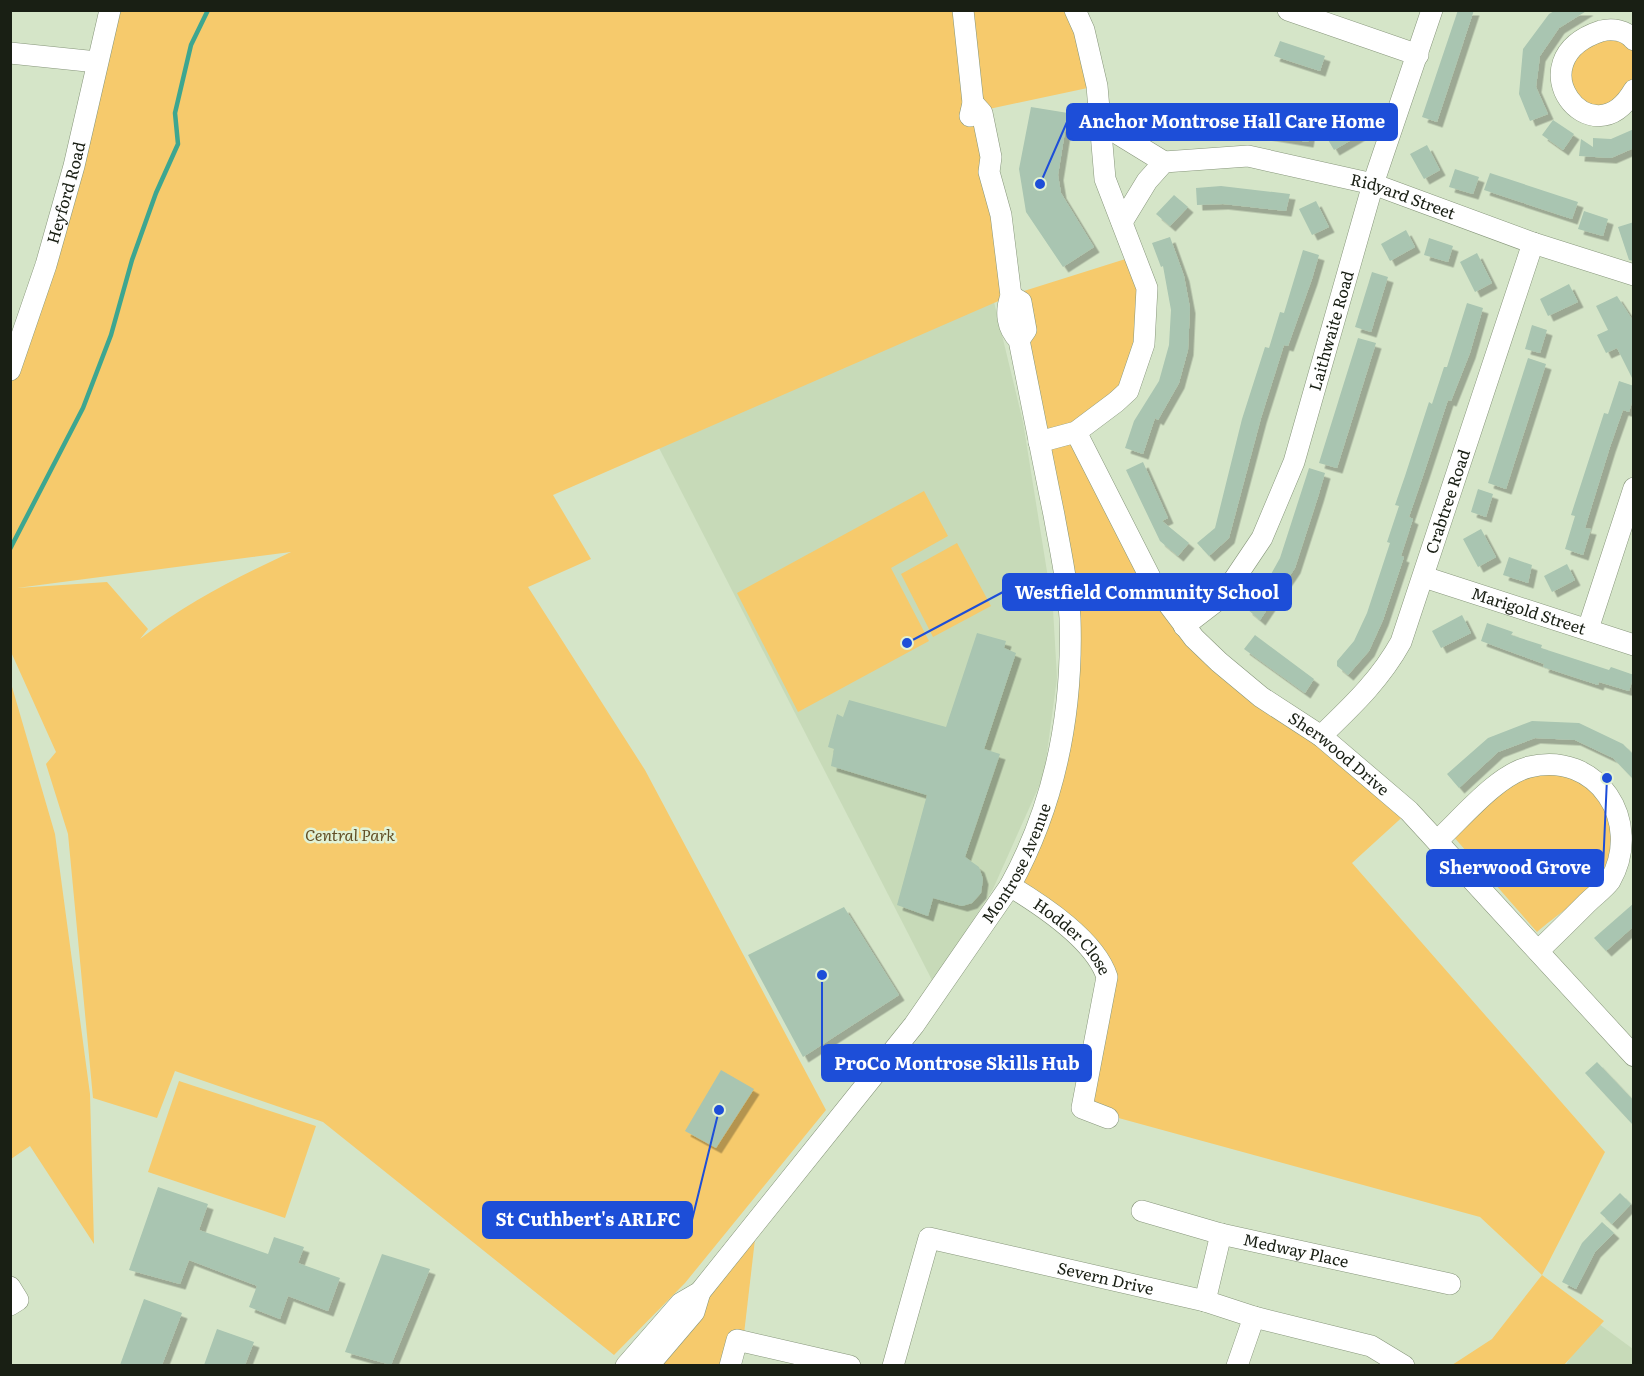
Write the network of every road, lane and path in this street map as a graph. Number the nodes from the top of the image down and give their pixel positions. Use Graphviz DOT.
graph roads {
  1 [pos="110,10"];
  2 [pos="963,10"];
  3 [pos="1075,10"];
  4 [pos="1288,10"];
  5 [pos="1432,10"];
  6 [pos="1632,34"];
  7 [pos="10,53"];
  8 [pos="1418,55"];
  9 [pos="97,62"];
  10 [pos="1634,90"];
  11 [pos="1102,124"];
  12 [pos="1164,162"];
  13 [pos="1373,184"];
  14 [pos="1122,222"];
  15 [pos="1533,243"];
  16 [pos="1634,275"];
  17 [pos="19,314"];
  18 [pos="10,370"];
  19 [pos="1076,432"];
  20 [pos="1039,442"];
  21 [pos="1634,488"];
  22 [pos="1424,577"];
  23 [pos="1184,626"];
  24 [pos="1588,629"];
  25 [pos="1634,645"];
  26 [pos="1321,736"];
  27 [pos="1437,841"];
  28 [pos="1010,886"];
  29 [pos="1539,951"];
  30 [pos="1634,1056"];
  31 [pos="1108,1118"];
  32 [pos="1142,1211"];
  33 [pos="1221,1234"];
  34 [pos="1450,1284"];
  35 [pos="10,1287"];
  36 [pos="699,1292"];
  37 [pos="1205,1301"];
  38 [pos="10,1305"];
  39 [pos="1254,1317"];
  40 [pos="626,1365"];
  41 [pos="648,1365"];
  42 [pos="730,1365"];
  43 [pos="850,1365"];
  44 [pos="893,1365"];
  45 [pos="1238,1365"];
  46 [pos="1404,1365"];
  1 -- 9 [label="street, Heyford Road"];
  2 -- 20 [label="street, Montrose Avenue"];
  3 -- 11 [label="street"];
  4 -- 8 [label="street"];
  5 -- 8 [label="street, Laithwaite Road"];
  6 -- 10 [label="street"];
  7 -- 9 [label="street"];
  8 -- 13 [label="street, Laithwaite Road"];
  9 -- 17 [label="street, Heyford Road"];
  11 -- 12 [label="street"];
  11 -- 14 [label="street"];
  12 -- 13 [label="street, Ridyard Street"];
  12 -- 14 [label="street"];
  13 -- 15 [label="street, Ridyard Street"];
  13 -- 23 [label="street, Laithwaite Road"];
  14 -- 19 [label="street"];
  15 -- 16 [label="street, Ridyard Street"];
  15 -- 22 [label="street, Crabtree Road"];
  17 -- 18 [label="street, Heyford Road"];
  19 -- 20 [label="street"];
  19 -- 23 [label="street, Sherwood Drive"];
  20 -- 28 [label="street, Montrose Avenue"];
  21 -- 24 [label="street"];
  22 -- 24 [label="street, Marigold Street"];
  22 -- 26 [label="street, Crabtree Road"];
  23 -- 26 [label="street, Sherwood Drive"];
  24 -- 25 [label="street, Marigold Street"];
  26 -- 27 [label="street, Sherwood Drive"];
  27 -- 29 [label="street, Sherwood Drive"];
  27 -- 29 [label="street"];
  28 -- 31 [label="street, Hodder Close"];
  28 -- 36 [label="street, Montrose Avenue"];
  29 -- 30 [label="street, Sherwood Drive"];
  32 -- 33 [label="street, Medway Place"];
  33 -- 34 [label="street, Medway Place"];
  33 -- 37 [label="street"];
  35 -- 38 [label="street"];
  36 -- 40 [label="street, Montrose Avenue"];
  36 -- 41 [label="street, Montrose Avenue"];
  37 -- 39 [label="street, Severn Drive"];
  37 -- 44 [label="street, Severn Drive"];
  39 -- 45 [label="street"];
  39 -- 46 [label="street, Severn Drive"];
  42 -- 43 [label="street"];
}
